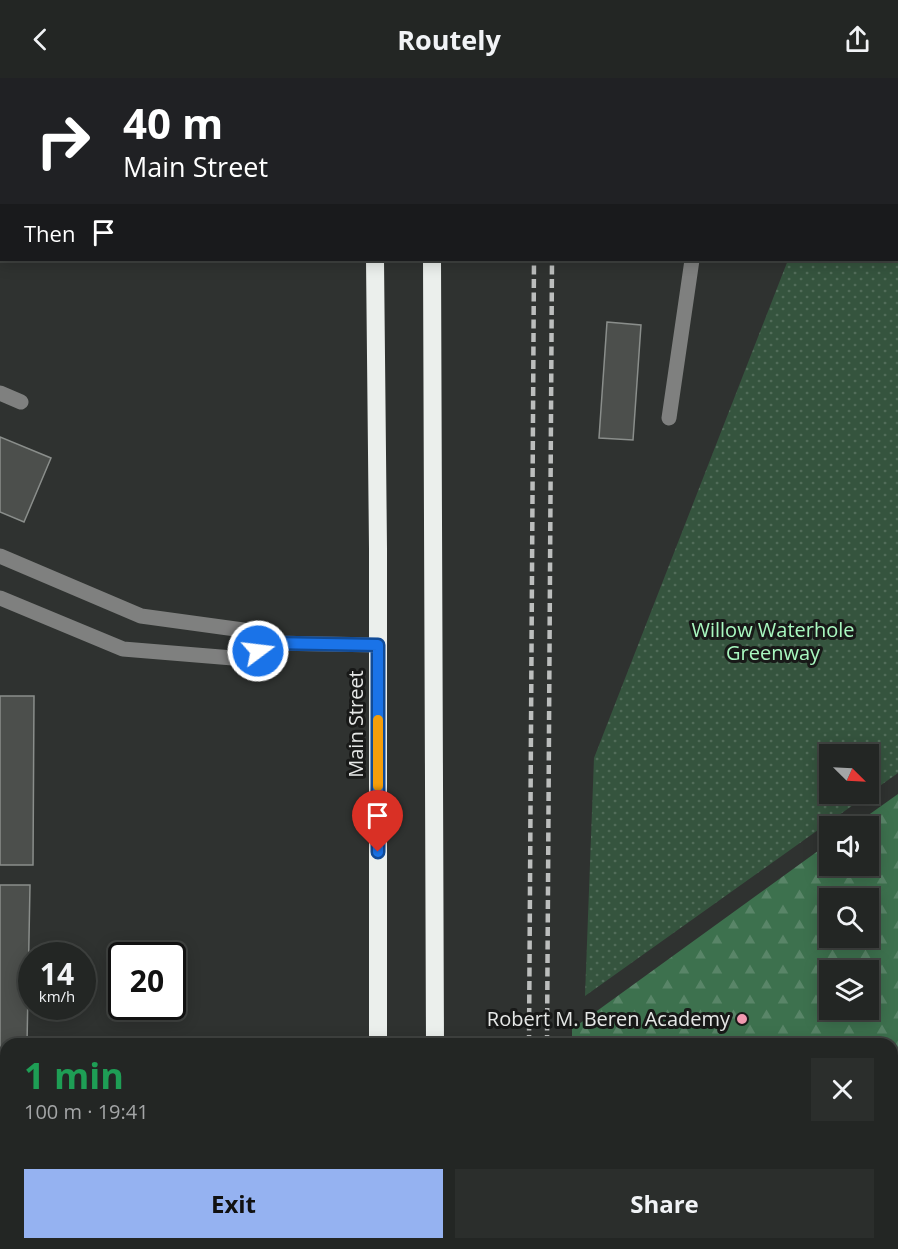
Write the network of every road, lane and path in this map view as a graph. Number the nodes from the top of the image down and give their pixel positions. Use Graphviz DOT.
graph roads {
  1 [pos="375,261"];
  2 [pos="432,261"];
  3 [pos="692,261"];
  4 [pos="0,393"];
  5 [pos="21,402"];
  6 [pos="669,418"];
  7 [pos="0,556"];
  8 [pos="0,598"];
  9 [pos="271,643"];
  10 [pos="378,645"];
  11 [pos="378,1038"];
  12 [pos="435,1038"];
  1 -- 10 [label="highway, Main Street"];
  2 -- 12 [label="highway"];
  3 -- 6 [label="lane"];
  4 -- 5 [label="lane"];
  7 -- 9 [label="lane"];
  8 -- 9 [label="lane"];
  9 -- 10 [label="lane"];
  10 -- 11 [label="highway, Main Street"];
}
